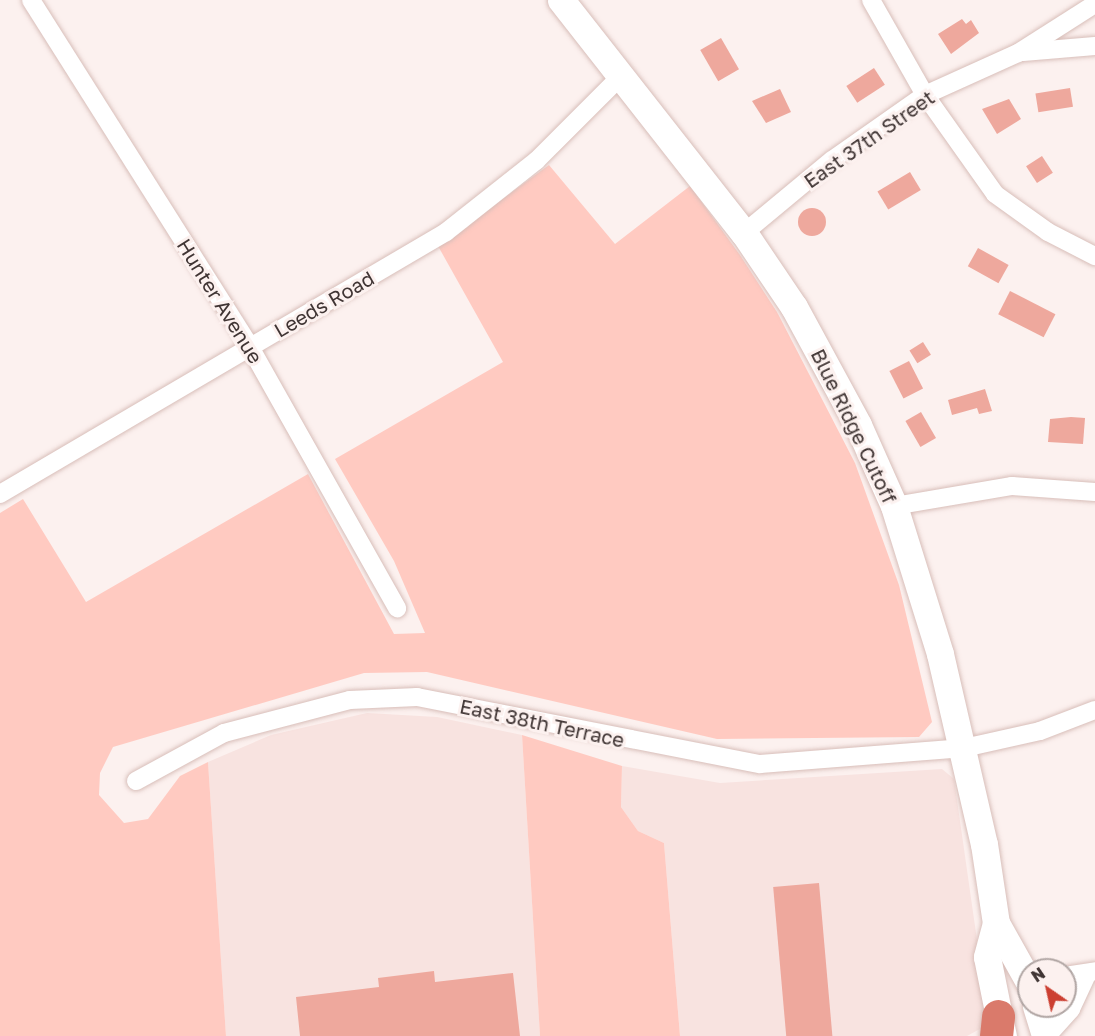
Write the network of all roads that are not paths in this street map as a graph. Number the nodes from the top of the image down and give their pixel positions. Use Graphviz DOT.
graph roads {
  1 [pos="31,0"];
  2 [pos="561,0"];
  3 [pos="871,0"];
  4 [pos="1095,4"];
  5 [pos="1095,46"];
  6 [pos="1018,52"];
  7 [pos="621,76"];
  8 [pos="925,95"];
  9 [pos="744,233"];
  10 [pos="1095,256"];
  11 [pos="250,348"];
  12 [pos="1095,492"];
  13 [pos="0,494"];
  14 [pos="894,506"];
  15 [pos="397,608"];
  16 [pos="1095,710"];
  17 [pos="963,748"];
  18 [pos="136,781"];
  19 [pos="996,923"];
  20 [pos="1019,958"];
  21 [pos="1090,974"];
  22 [pos="1040,1018"];
  23 [pos="999,1029"];
  24 [pos="1046,1036"];
  1 -- 11 [label="street, Hunter Avenue"];
  2 -- 7 [label="main road, Blue Ridge Cutoff"];
  3 -- 8 [label="street"];
  4 -- 6 [label="street, East 37th Street"];
  5 -- 6 [label="street"];
  6 -- 8 [label="street, East 37th Street"];
  7 -- 9 [label="main road, Blue Ridge Cutoff"];
  7 -- 11 [label="street, Leeds Road"];
  8 -- 9 [label="street, East 37th Street"];
  8 -- 10 [label="street"];
  9 -- 14 [label="main road, Blue Ridge Cutoff"];
  11 -- 13 [label="street, Leeds Road"];
  11 -- 15 [label="street, Hunter Avenue"];
  12 -- 14 [label="street"];
  14 -- 17 [label="main road, Blue Ridge Cutoff"];
  16 -- 17 [label="street, East 38th Terrace"];
  17 -- 18 [label="street, East 38th Terrace"];
  17 -- 19 [label="main road, Blue Ridge Cutoff"];
  19 -- 20 [label="main road, Blue Ridge Cutoff"];
  19 -- 23 [label="main road, Blue Ridge Cutoff"];
  21 -- 24 [label="street"];
  22 -- 24 [label="main road"];
}
